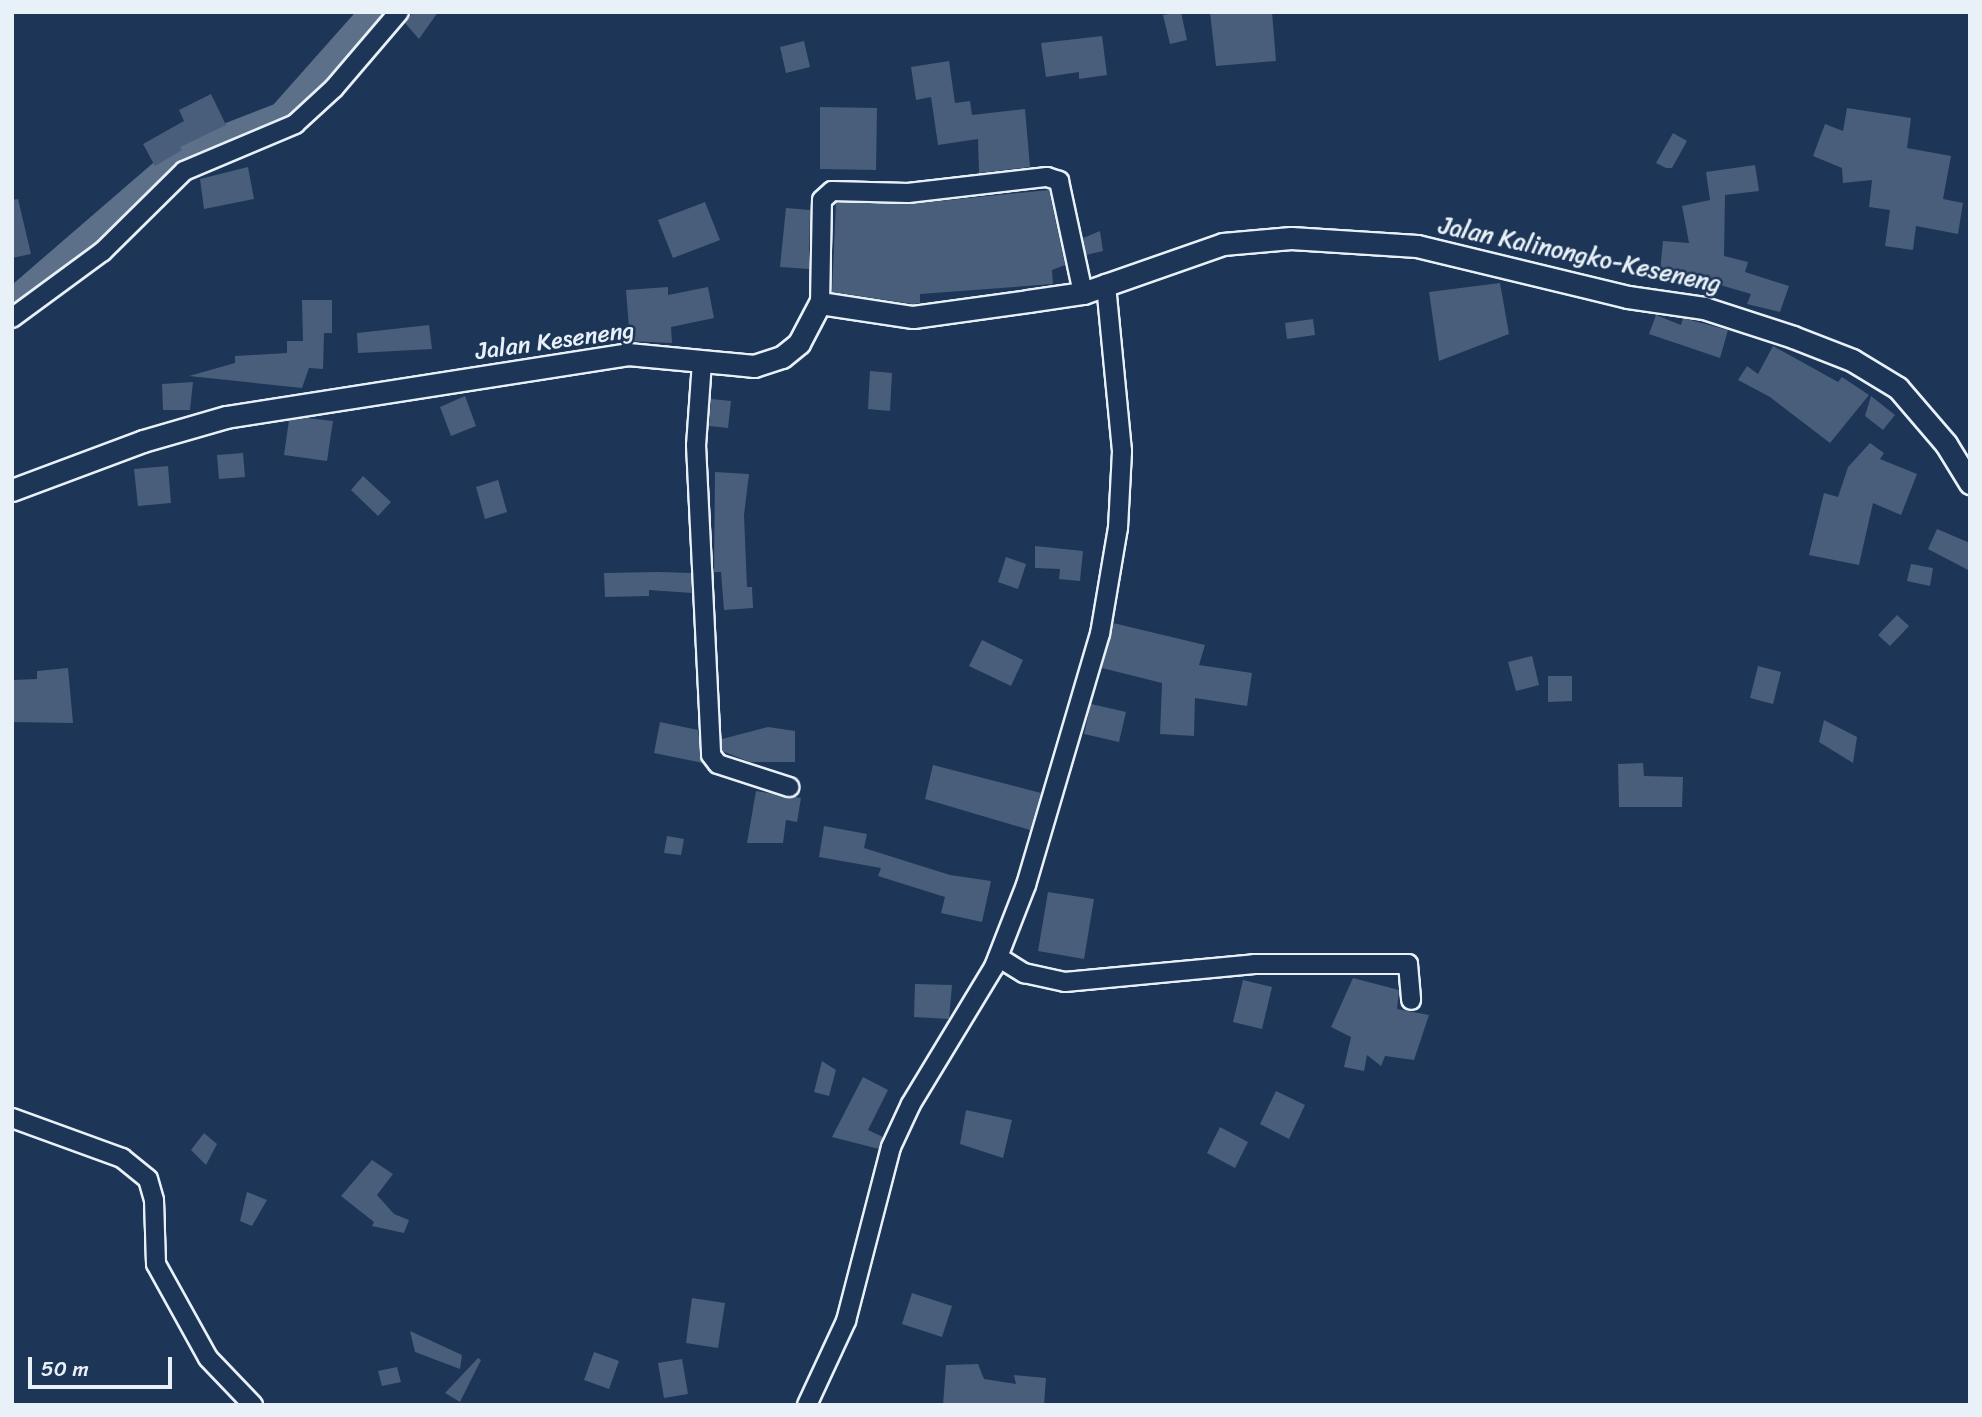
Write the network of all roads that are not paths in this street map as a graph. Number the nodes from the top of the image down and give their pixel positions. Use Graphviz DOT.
graph roads {
  1 [pos="399,12"];
  2 [pos="1106,284"];
  3 [pos="1083,293"];
  4 [pos="820,303"];
  5 [pos="12,318"];
  6 [pos="702,362"];
  7 [pos="1970,483"];
  8 [pos="12,490"];
  9 [pos="789,787"];
  10 [pos="998,957"];
  11 [pos="1410,1000"];
  12 [pos="12,1118"];
  13 [pos="253,1405"];
  14 [pos="807,1405"];
  1 -- 5 [label="street"];
  2 -- 3 [label="street, Jalan Kalinongko-Keseneng"];
  2 -- 7 [label="street, Jalan Kalinongko-Keseneng"];
  2 -- 10 [label="street"];
  3 -- 4 [label="street"];
  3 -- 4 [label="street"];
  4 -- 6 [label="street, Jalan Keseneng"];
  6 -- 8 [label="street, Jalan Keseneng"];
  6 -- 9 [label="street"];
  10 -- 11 [label="street"];
  10 -- 14 [label="street"];
  12 -- 13 [label="street"];
}
